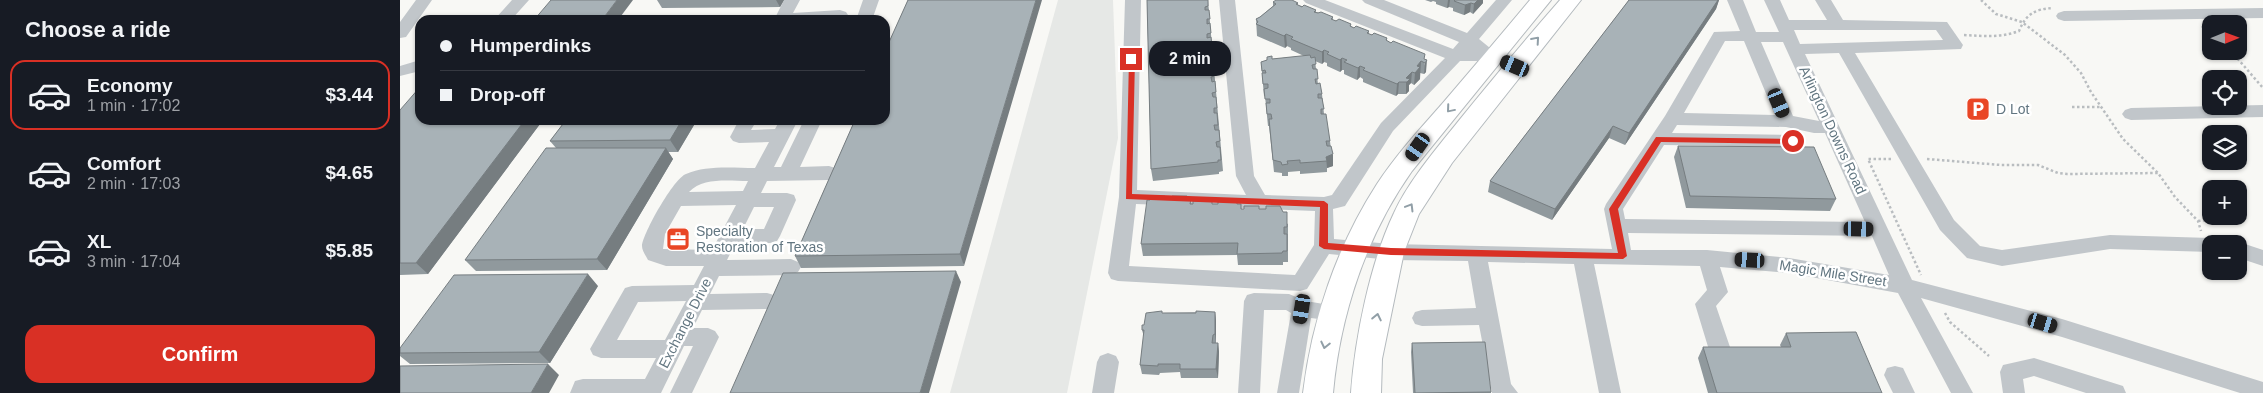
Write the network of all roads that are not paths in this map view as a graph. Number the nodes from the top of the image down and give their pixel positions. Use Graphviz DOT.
graph roads {
  1 [pos="424,0"];
  2 [pos="521,0"];
  3 [pos="792,0"];
  4 [pos="846,0"];
  5 [pos="872,0"];
  6 [pos="1133,0"];
  7 [pos="1227,0"];
  8 [pos="1311,0"];
  9 [pos="1370,0"];
  10 [pos="1504,0"];
  11 [pos="1541,0"];
  12 [pos="1571,0"];
  13 [pos="1735,0"];
  14 [pos="1772,0"];
  15 [pos="1823,0"];
  16 [pos="2263,13"];
  17 [pos="507,15"];
  18 [pos="784,15"];
  19 [pos="840,15"];
  20 [pos="866,15"];
  21 [pos="2064,16"];
  22 [pos="1838,25"];
  23 [pos="402,26"];
  24 [pos="1750,35"];
  25 [pos="1790,37"];
  26 [pos="1469,40"];
  27 [pos="1844,48"];
  28 [pos="1456,56"];
  29 [pos="1504,61"];
  30 [pos="2263,111"];
  31 [pos="2131,114"];
  32 [pos="1672,119"];
  33 [pos="1786,120"];
  34 [pos="745,125"];
  35 [pos="811,125"];
  36 [pos="1832,127"];
  37 [pos="782,134"];
  38 [pos="1658,139"];
  39 [pos="1793,141"];
  40 [pos="800,147"];
  41 [pos="829,173"];
  42 [pos="762,174"];
  43 [pos="787,174"];
  44 [pos="1128,197"];
  45 [pos="675,199"];
  46 [pos="749,199"];
  47 [pos="1259,202"];
  48 [pos="1324,204"];
  49 [pos="1616,226"];
  50 [pos="1879,229"];
  51 [pos="730,237"];
  52 [pos="2202,245"];
  53 [pos="1324,246"];
  54 [pos="1357,249"];
  55 [pos="1391,252"];
  56 [pos="1476,253"];
  57 [pos="2247,253"];
  58 [pos="1582,255"];
  59 [pos="1623,256"];
  60 [pos="1707,258"];
  61 [pos="2263,258"];
  62 [pos="716,263"];
  63 [pos="792,267"];
  64 [pos="1904,285"];
  65 [pos="698,297"];
  66 [pos="767,301"];
  67 [pos="1302,309"];
  68 [pos="1334,313"];
  69 [pos="1488,316"];
  70 [pos="1422,318"];
  71 [pos="675,343"];
  72 [pos="1720,350"];
  73 [pos="1108,362"];
  74 [pos="684,386"];
  75 [pos="652,387"];
  76 [pos="2263,391"];
  77 [pos="580,393"];
  78 [pos="1103,393"];
  79 [pos="1249,393"];
  80 [pos="1288,393"];
  81 [pos="1318,393"];
  82 [pos="1366,393"];
  83 [pos="1507,393"];
  84 [pos="1610,393"];
  85 [pos="1962,393"];
  86 [pos="2014,393"];
  87 [pos="2115,393"];
  1 -- 23 [label="street"];
  2 -- 17 [label="street"];
  3 -- 18 [label="street"];
  4 -- 19 [label="street"];
  5 -- 20 [label="street"];
  6 -- 44 [label="street"];
  7 -- 47 [label="street"];
  8 -- 28 [label="street"];
  9 -- 26 [label="street"];
  10 -- 26 [label="street"];
  11 -- 29 [label="main road"];
  29 -- 12 [label="main road, one-way"];
  13 -- 24 [label="street"];
  14 -- 25 [label="street, Arlington Downs Road"];
  15 -- 22 [label="street"];
  16 -- 21 [label="street"];
  22 -- 25 [label="street"];
  22 -- 27 [label="street"];
  24 -- 25 [label="street"];
  24 -- 32 [label="street"];
  24 -- 33 [label="street"];
  25 -- 27 [label="street"];
  25 -- 36 [label="street, Arlington Downs Road"];
  26 -- 28 [label="lane"];
  26 -- 29 [label="street"];
  27 -- 52 [label="street"];
  28 -- 29 [label="street"];
  28 -- 48 [label="street"];
  29 -- 54 [label="main road, one-way"];
  55 -- 29 [label="main road, one-way"];
  30 -- 31 [label="street"];
  32 -- 33 [label="street"];
  32 -- 38 [label="street"];
  33 -- 36 [label="street"];
  34 -- 37 [label="street"];
  35 -- 40 [label="street"];
  36 -- 50 [label="street, Arlington Downs Road"];
  37 -- 40 [label="street"];
  37 -- 42 [label="street, Exchange Drive"];
  38 -- 39 [label="street"];
  38 -- 49 [label="street"];
  40 -- 43 [label="street"];
  41 -- 43 [label="street"];
  42 -- 43 [label="street"];
  42 -- 45 [label="street"];
  42 -- 46 [label="street, Exchange Drive"];
  44 -- 47 [label="street"];
  44 -- 53 [label="street"];
  45 -- 46 [label="street"];
  45 -- 62 [label="street"];
  46 -- 51 [label="street, Exchange Drive"];
  46 -- 51 [label="street"];
  47 -- 48 [label="street"];
  48 -- 53 [label="street"];
  49 -- 50 [label="street"];
  49 -- 59 [label="street"];
  50 -- 64 [label="street, Arlington Downs Road"];
  51 -- 62 [label="street, Exchange Drive"];
  53 -- 54 [label="street, Magic Mile Street"];
  54 -- 55 [label="street, Magic Mile Street"];
  54 -- 68 [label="main road"];
  55 -- 56 [label="street, Magic Mile Street"];
  82 -- 55 [label="main road, one-way"];
  56 -- 58 [label="street, Magic Mile Street"];
  56 -- 69 [label="street"];
  57 -- 61 [label="street"];
  58 -- 59 [label="street, Magic Mile Street"];
  58 -- 84 [label="street"];
  59 -- 60 [label="street, Magic Mile Street"];
  60 -- 64 [label="street, Magic Mile Street"];
  60 -- 72 [label="lane"];
  62 -- 63 [label="street"];
  62 -- 65 [label="street, Exchange Drive"];
  64 -- 76 [label="street, Magic Mile Street"];
  64 -- 85 [label="street, Arlington Downs Road"];
  65 -- 66 [label="lane"];
  65 -- 71 [label="street, Exchange Drive"];
  65 -- 71 [label="street"];
  67 -- 68 [label="street"];
  67 -- 79 [label="street"];
  67 -- 80 [label="street"];
  68 -- 81 [label="main road, one-way"];
  69 -- 70 [label="street"];
  69 -- 83 [label="street"];
  71 -- 74 [label="street"];
  71 -- 75 [label="street, Exchange Drive"];
  73 -- 78 [label="street"];
  74 -- 75 [label="street"];
  75 -- 77 [label="street"];
  86 -- 87 [label="street"];
}
